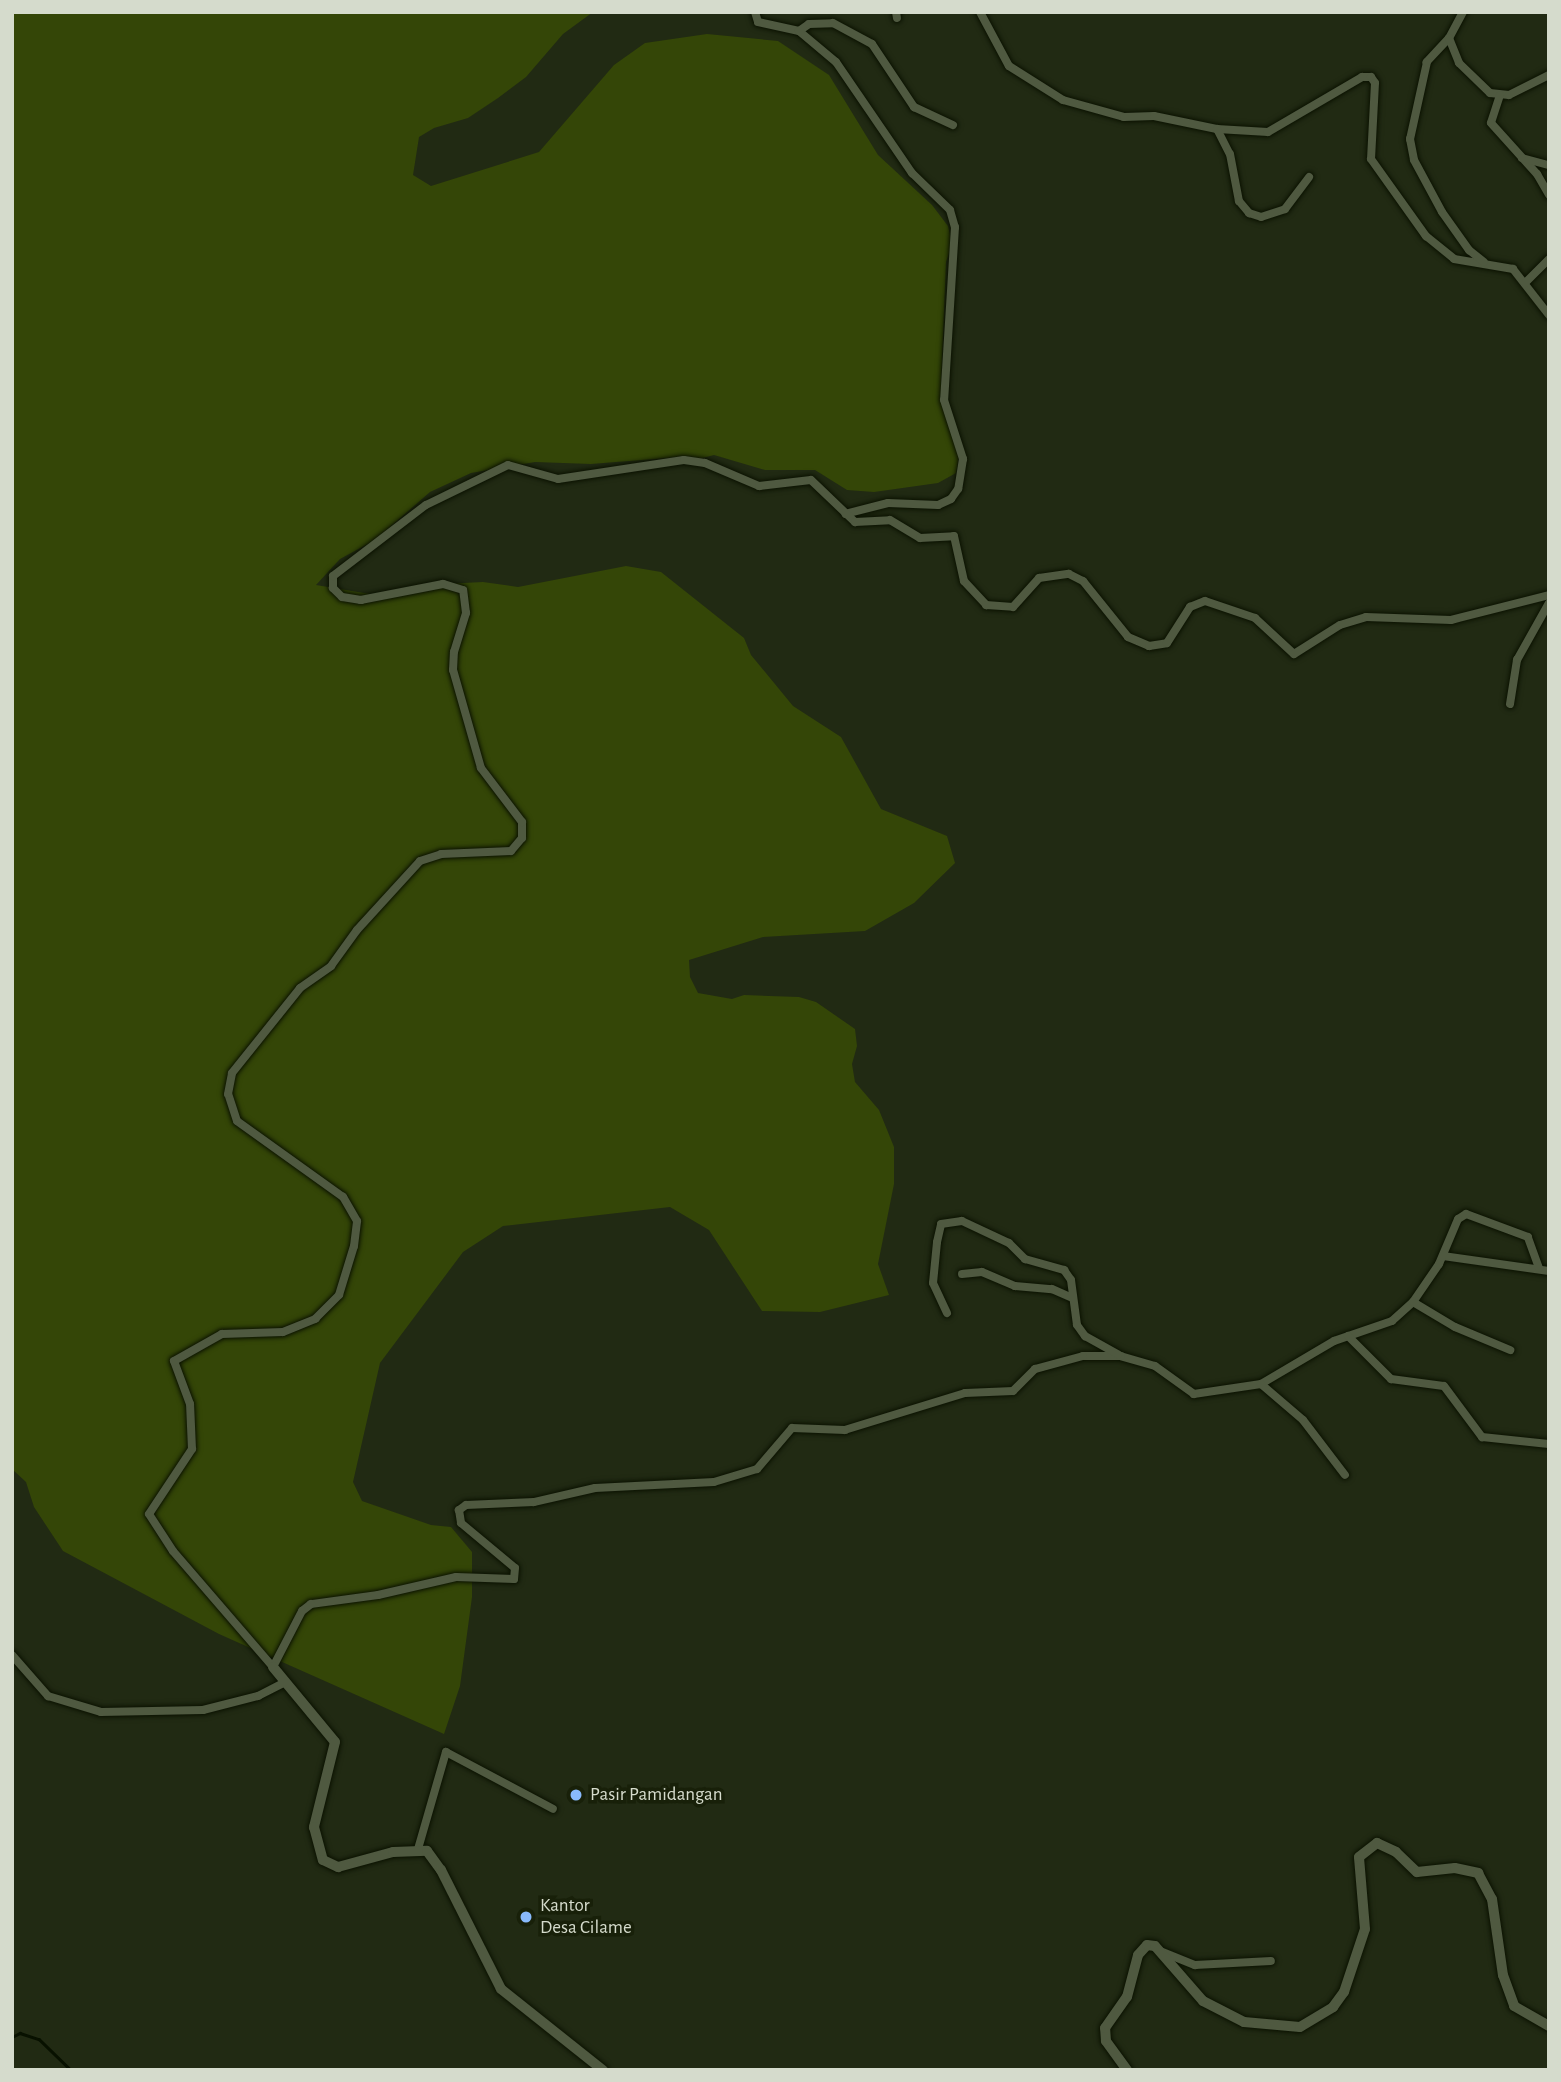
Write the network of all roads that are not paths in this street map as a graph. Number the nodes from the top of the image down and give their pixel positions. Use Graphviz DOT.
graph roads {
  1 [pos="755,12"];
  2 [pos="980,12"];
  3 [pos="1463,12"];
  4 [pos="799,31"];
  5 [pos="1449,38"];
  6 [pos="1549,75"];
  7 [pos="1500,96"];
  8 [pos="953,125"];
  9 [pos="1217,129"];
  10 [pos="1522,158"];
  11 [pos="1549,165"];
  12 [pos="1309,177"];
  13 [pos="1549,195"];
  14 [pos="1549,259"];
  15 [pos="1485,263"];
  16 [pos="1525,283"];
  17 [pos="1549,315"];
  18 [pos="845,514"];
  19 [pos="1549,595"];
  20 [pos="1549,603"];
  21 [pos="1510,704"];
  22 [pos="1443,1256"];
  23 [pos="1539,1268"];
  24 [pos="1549,1271"];
  25 [pos="962,1274"];
  26 [pos="1072,1298"];
  27 [pos="1413,1302"];
  28 [pos="947,1313"];
  29 [pos="1348,1336"];
  30 [pos="1510,1350"];
  31 [pos="1121,1356"];
  32 [pos="1261,1384"];
  33 [pos="1549,1444"];
  34 [pos="1345,1475"];
  35 [pos="12,1655"];
  36 [pos="273,1667"];
  37 [pos="285,1682"];
  38 [pos="553,1809"];
  39 [pos="418,1849"];
  40 [pos="1160,1951"];
  41 [pos="1271,1961"];
  42 [pos="1549,2026"];
  43 [pos="603,2070"];
  44 [pos="1126,2070"];
  1 -- 4 [label="street"];
  2 -- 9 [label="street"];
  3 -- 5 [label="street"];
  4 -- 8 [label="street"];
  4 -- 18 [label="street"];
  5 -- 7 [label="street"];
  5 -- 15 [label="street"];
  6 -- 7 [label="street"];
  7 -- 10 [label="street"];
  9 -- 12 [label="street"];
  9 -- 15 [label="street"];
  10 -- 11 [label="street"];
  10 -- 13 [label="street"];
  14 -- 16 [label="street"];
  15 -- 16 [label="street"];
  16 -- 17 [label="street"];
  18 -- 19 [label="street"];
  18 -- 36 [label="street"];
  20 -- 21 [label="street"];
  22 -- 23 [label="street"];
  22 -- 23 [label="street"];
  22 -- 27 [label="street"];
  23 -- 24 [label="street"];
  25 -- 26 [label="street"];
  26 -- 28 [label="street"];
  26 -- 31 [label="street"];
  27 -- 29 [label="street"];
  27 -- 30 [label="street"];
  29 -- 32 [label="street"];
  29 -- 33 [label="street"];
  31 -- 32 [label="street"];
  31 -- 36 [label="street"];
  32 -- 34 [label="street"];
  35 -- 37 [label="street"];
  36 -- 37 [label="street"];
  37 -- 39 [label="street"];
  38 -- 39 [label="street"];
  39 -- 43 [label="street"];
  40 -- 41 [label="street"];
  40 -- 42 [label="street"];
  40 -- 44 [label="street"];
}
